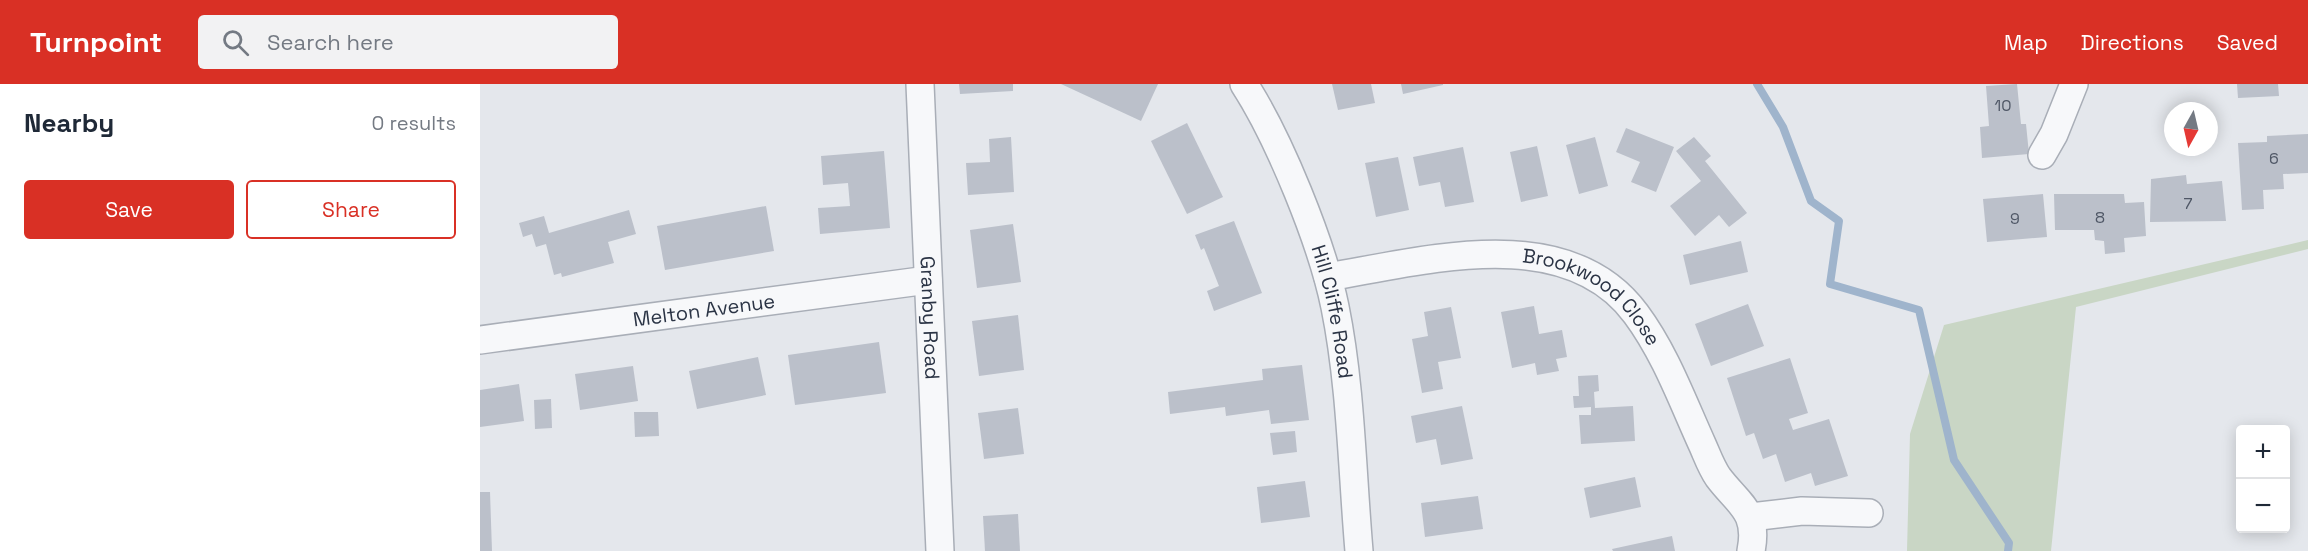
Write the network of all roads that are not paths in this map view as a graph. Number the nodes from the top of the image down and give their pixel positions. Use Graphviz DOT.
graph roads {
  1 [pos="920,84"];
  2 [pos="2074,84"];
  3 [pos="1246,85"];
  4 [pos="2042,155"];
  5 [pos="1328,278"];
  6 [pos="928,280"];
  7 [pos="480,340"];
  8 [pos="1869,513"];
  9 [pos="1750,517"];
  10 [pos="940,551"];
  11 [pos="1359,551"];
  12 [pos="1751,551"];
  1 -- 6 [label="street, Granby Road"];
  2 -- 4 [label="street"];
  3 -- 5 [label="street, Hill Cliffe Road"];
  5 -- 9 [label="street, Brookwood Close"];
  5 -- 11 [label="street, Hill Cliffe Road"];
  6 -- 7 [label="street, Melton Avenue"];
  6 -- 10 [label="street, Granby Road"];
  8 -- 9 [label="street"];
  9 -- 12 [label="street"];
}
